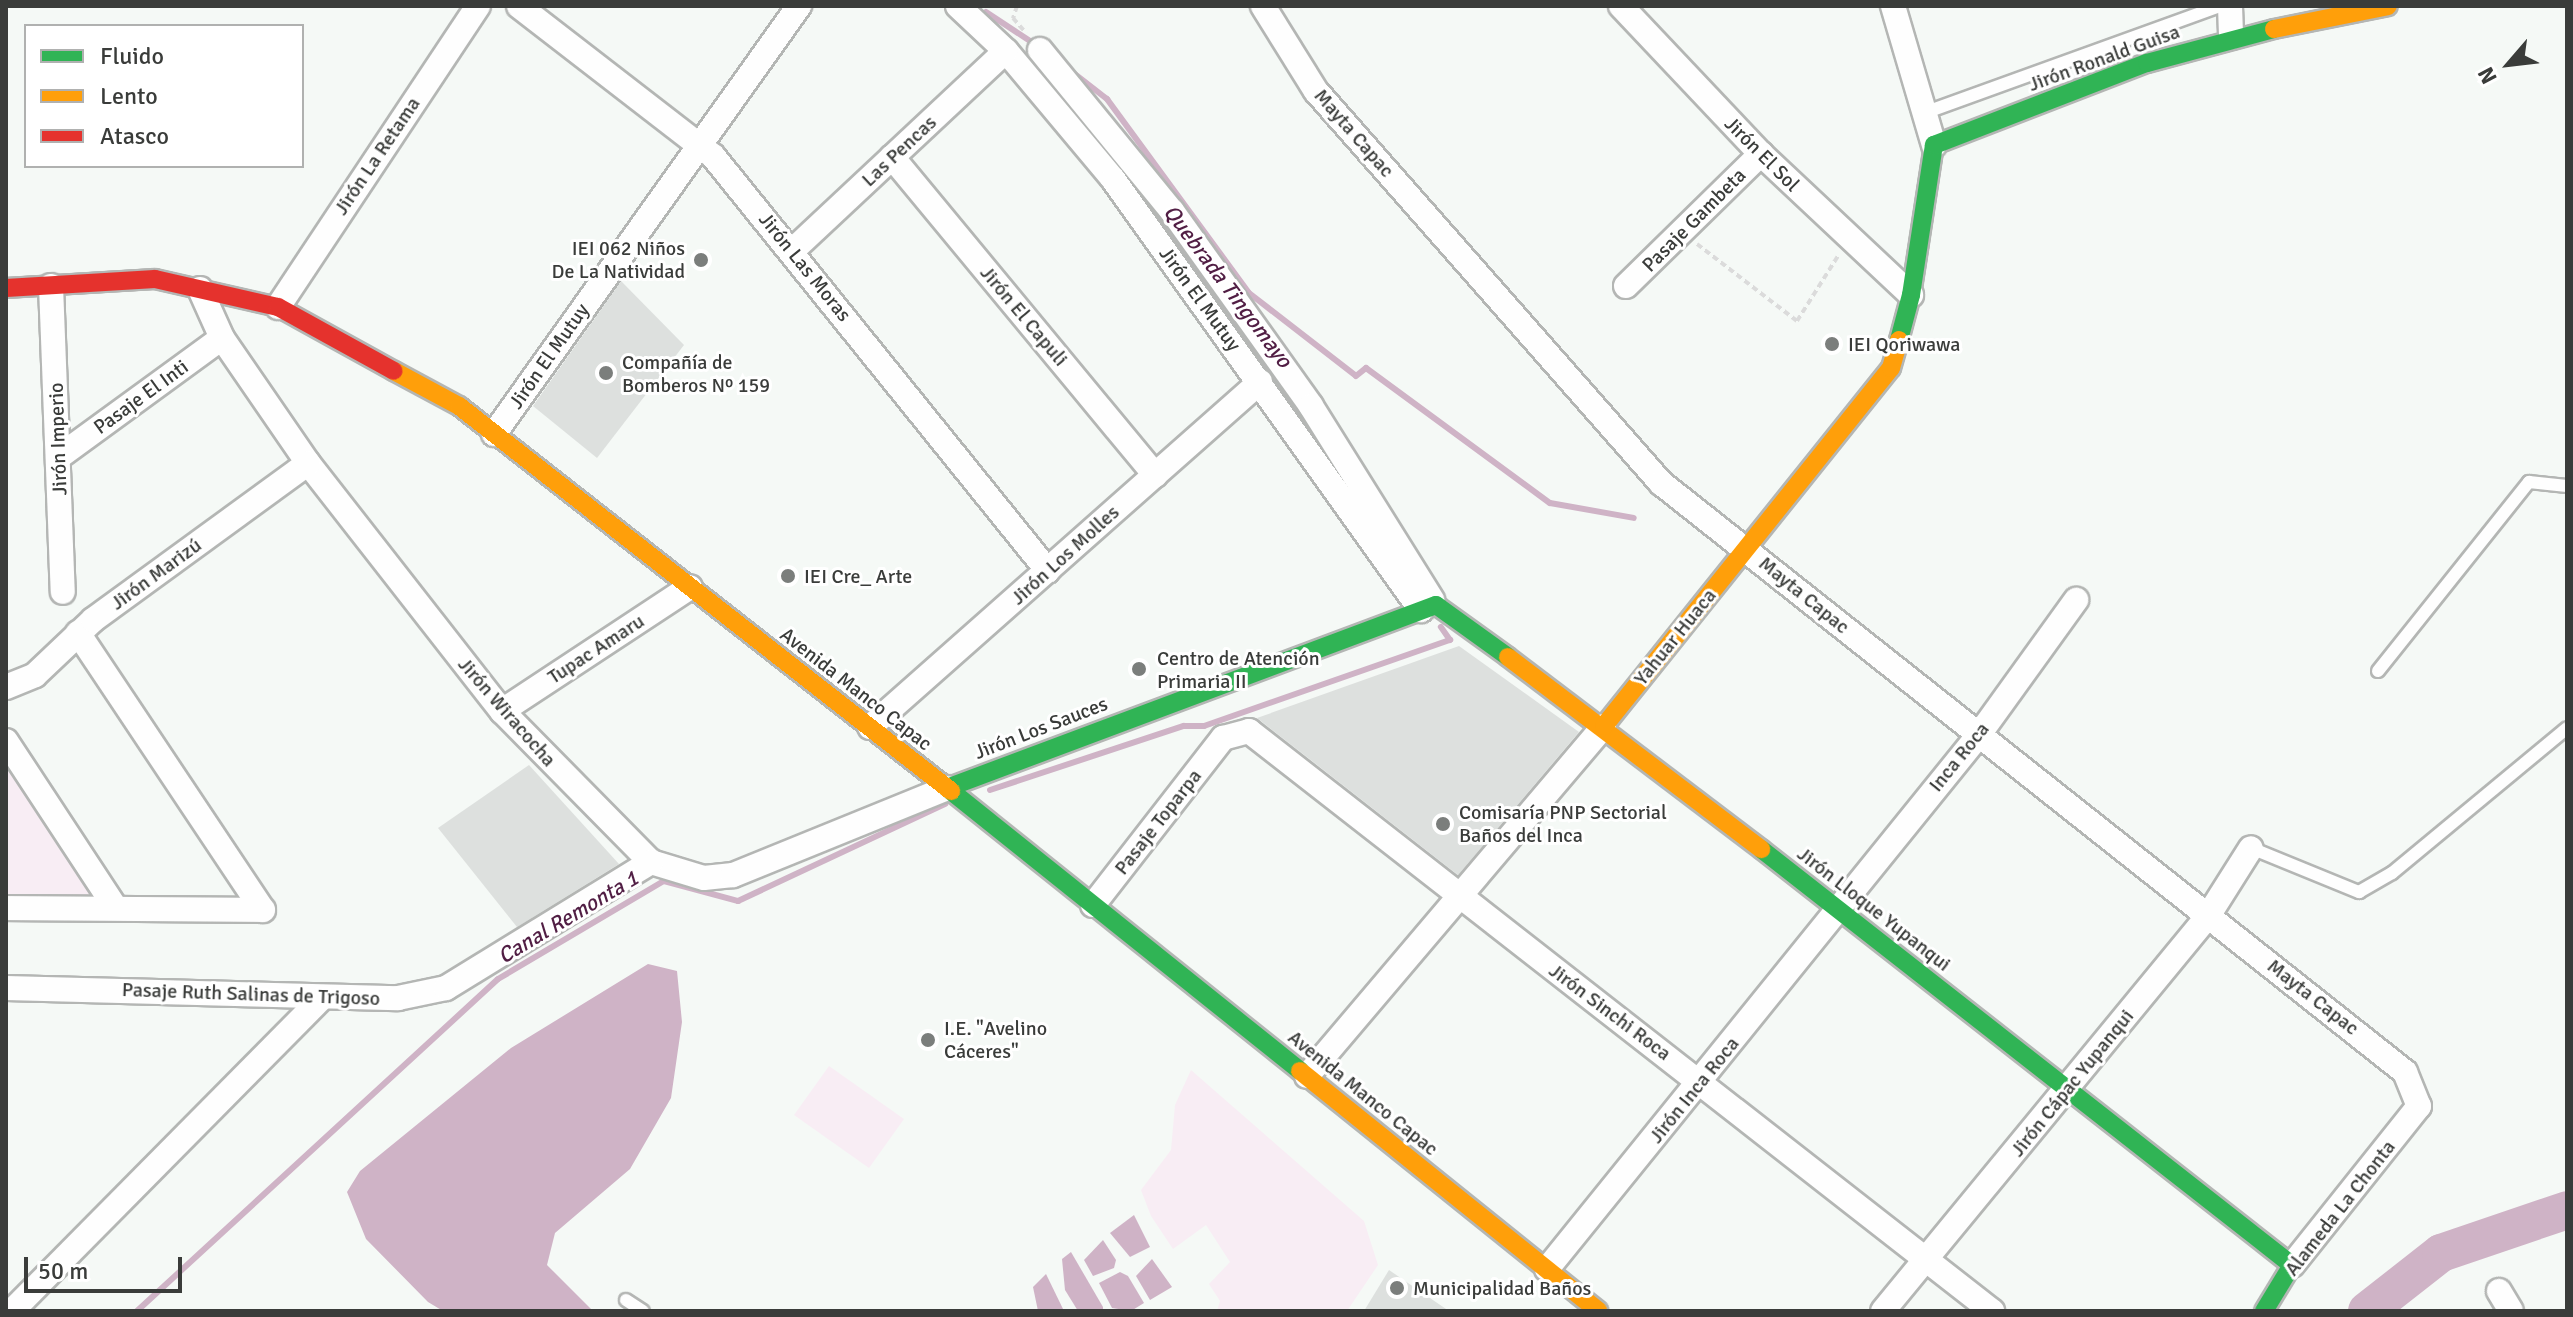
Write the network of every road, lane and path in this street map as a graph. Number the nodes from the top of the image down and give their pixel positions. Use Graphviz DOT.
graph roads {
  1 [pos="478,6"];
  2 [pos="519,6"];
  3 [pos="799,6"];
  4 [pos="958,6"];
  5 [pos="1017,6"];
  6 [pos="1263,6"];
  7 [pos="1621,6"];
  8 [pos="1893,6"];
  9 [pos="2220,6"];
  10 [pos="2230,6"];
  11 [pos="2388,6"];
  12 [pos="2231,37"];
  13 [pos="1040,50"];
  14 [pos="1006,51"];
  15 [pos="1924,113"];
  16 [pos="698,142"];
  17 [pos="1934,145"];
  18 [pos="1761,154"];
  19 [pos="892,157"];
  20 [pos="1682,233"];
  21 [pos="1849,238"];
  22 [pos="793,250"];
  23 [pos="51,286"];
  24 [pos="1626,286"];
  25 [pos="6,288"];
  26 [pos="200,289"];
  27 [pos="1911,295"];
  28 [pos="278,307"];
  29 [pos="222,338"];
  30 [pos="1260,382"];
  31 [pos="494,434"];
  32 [pos="60,456"];
  33 [pos="308,463"];
  34 [pos="1155,475"];
  35 [pos="2567,486"];
  36 [pos="1747,548"];
  37 [pos="1048,571"];
  38 [pos="690,587"];
  39 [pos="63,592"];
  40 [pos="2076,600"];
  41 [pos="1428,608"];
  42 [pos="78,633"];
  43 [pos="2378,671"];
  44 [pos="6,687"];
  45 [pos="502,711"];
  46 [pos="1604,726"];
  47 [pos="870,727"];
  48 [pos="2567,728"];
  49 [pos="1978,736"];
  50 [pos="1223,738"];
  51 [pos="6,741"];
  52 [pos="957,796"];
  53 [pos="2251,848"];
  54 [pos="651,862"];
  55 [pos="1458,894"];
  56 [pos="1093,905"];
  57 [pos="115,907"];
  58 [pos="6,908"];
  59 [pos="1835,908"];
  60 [pos="2208,916"];
  61 [pos="6,988"];
  62 [pos="321,999"];
  63 [pos="1307,1076"];
  64 [pos="1702,1082"];
  65 [pos="2071,1087"];
  66 [pos="2419,1106"];
  67 [pos="1926,1260"];
  68 [pos="2292,1265"];
  69 [pos="1547,1269"];
  70 [pos="626,1300"];
  71 [pos="1587,1307"];
  72 [pos="2266,1310"];
  73 [pos="12,1311"];
  74 [pos="643,1311"];
  75 [pos="1883,1311"];
  76 [pos="1992,1311"];
  1 -- 28 [label="street, Jirón La Retama"];
  2 -- 16 [label="street, Jirón Las Moras"];
  3 -- 16 [label="street, Jirón El Mutuy"];
  4 -- 14 [label="street, Jirón El Mutuy"];
  5 -- 13 [label="path"];
  6 -- 36 [label="street, Mayta Capac"];
  7 -- 18 [label="street, Jirón El Sol"];
  8 -- 15 [label="street"];
  9 -- 15 [label="lane"];
  10 -- 12 [label="street"];
  11 -- 12 [label="street, Jirón Ronald Guisa"];
  12 -- 17 [label="street, Jirón Ronald Guisa"];
  13 -- 41 [label="street"];
  14 -- 19 [label="street, Las Pencas"];
  14 -- 30 [label="street, Jirón El Mutuy"];
  15 -- 17 [label="street"];
  16 -- 22 [label="street, Jirón Las Moras"];
  16 -- 31 [label="street, Jirón El Mutuy"];
  17 -- 27 [label="street, Yahuar Huaca"];
  18 -- 20 [label="street, Pasaje Gambeta"];
  18 -- 21 [label="street, Jirón El Sol"];
  19 -- 22 [label="street, Las Pencas"];
  19 -- 34 [label="street, Jirón El Capuli"];
  20 -- 21 [label="path"];
  20 -- 24 [label="street, Pasaje Gambeta"];
  21 -- 27 [label="street, Jirón El Sol"];
  22 -- 37 [label="street, Jirón Las Moras"];
  23 -- 25 [label="street, Avenida Manco Capac"];
  23 -- 26 [label="street, Avenida Manco Capac"];
  23 -- 32 [label="street, Jirón Imperio"];
  26 -- 28 [label="street, Avenida Manco Capac"];
  26 -- 29 [label="street, Jirón Wiracocha"];
  27 -- 36 [label="street, Yahuar Huaca"];
  28 -- 31 [label="street, Avenida Manco Capac"];
  29 -- 32 [label="street, Pasaje El Inti"];
  29 -- 33 [label="street, Jirón Wiracocha"];
  30 -- 34 [label="street, Jirón Los Molles"];
  30 -- 41 [label="street, Jirón El Mutuy"];
  31 -- 38 [label="street, Avenida Manco Capac"];
  32 -- 39 [label="street, Jirón Imperio"];
  33 -- 42 [label="street, Jirón Marizú"];
  33 -- 45 [label="street, Jirón Wiracocha"];
  34 -- 37 [label="street, Jirón Los Molles"];
  35 -- 43 [label="lane"];
  36 -- 46 [label="street, Yahuar Huaca"];
  36 -- 49 [label="street, Mayta Capac"];
  37 -- 47 [label="street, Jirón Los Molles"];
  38 -- 45 [label="street, Tupac Amaru"];
  38 -- 47 [label="street, Avenida Manco Capac"];
  40 -- 49 [label="street, Inca Roca"];
  41 -- 46 [label="street, Jirón Lloque Yupanqui"];
  41 -- 52 [label="street, Jirón Los Sauces"];
  42 -- 44 [label="street, Jirón Marizú"];
  42 -- 57 [label="street"];
  45 -- 54 [label="street, Jirón Wiracocha"];
  46 -- 55 [label="street, Yahuar Huaca"];
  46 -- 59 [label="street, Jirón Lloque Yupanqui"];
  47 -- 52 [label="street, Avenida Manco Capac"];
  48 -- 53 [label="lane"];
  49 -- 59 [label="street, Inca Roca"];
  49 -- 60 [label="street, Mayta Capac"];
  50 -- 55 [label="street, Jirón Sinchi Roca"];
  50 -- 56 [label="street, Pasaje Toparpa"];
  51 -- 57 [label="street"];
  52 -- 54 [label="street, Jirón Wiracocha"];
  52 -- 56 [label="street, Avenida Manco Capac"];
  53 -- 60 [label="street, Jirón Cápac Yupanqui"];
  54 -- 62 [label="street, Pasaje Ruth Salinas de Trigoso"];
  55 -- 63 [label="street, Yahuar Huaca"];
  55 -- 64 [label="street, Jirón Sinchi Roca"];
  56 -- 63 [label="street, Avenida Manco Capac"];
  57 -- 58 [label="street"];
  59 -- 64 [label="street, Jirón Inca Roca"];
  59 -- 65 [label="street, Jirón Lloque Yupanqui"];
  60 -- 65 [label="street, Jirón Cápac Yupanqui"];
  60 -- 66 [label="street, Mayta Capac"];
  61 -- 62 [label="street, Pasaje Ruth Salinas de Trigoso"];
  62 -- 73 [label="street"];
  63 -- 69 [label="street, Avenida Manco Capac"];
  64 -- 67 [label="street, Jirón Sinchi Roca"];
  64 -- 69 [label="street, Jirón Inca Roca"];
  65 -- 67 [label="street, Jirón Cápac Yupanqui"];
  65 -- 68 [label="street, Jirón Lloque Yupanqui"];
  66 -- 68 [label="street, Alameda La Chonta"];
  67 -- 75 [label="street, Jirón Cápac Yupanqui"];
  67 -- 76 [label="street, Jirón Sinchi Roca"];
  68 -- 72 [label="street, Alameda La Chonta"];
  69 -- 71 [label="street, Avenida Manco Capac"];
  70 -- 74 [label="lane"];
}
